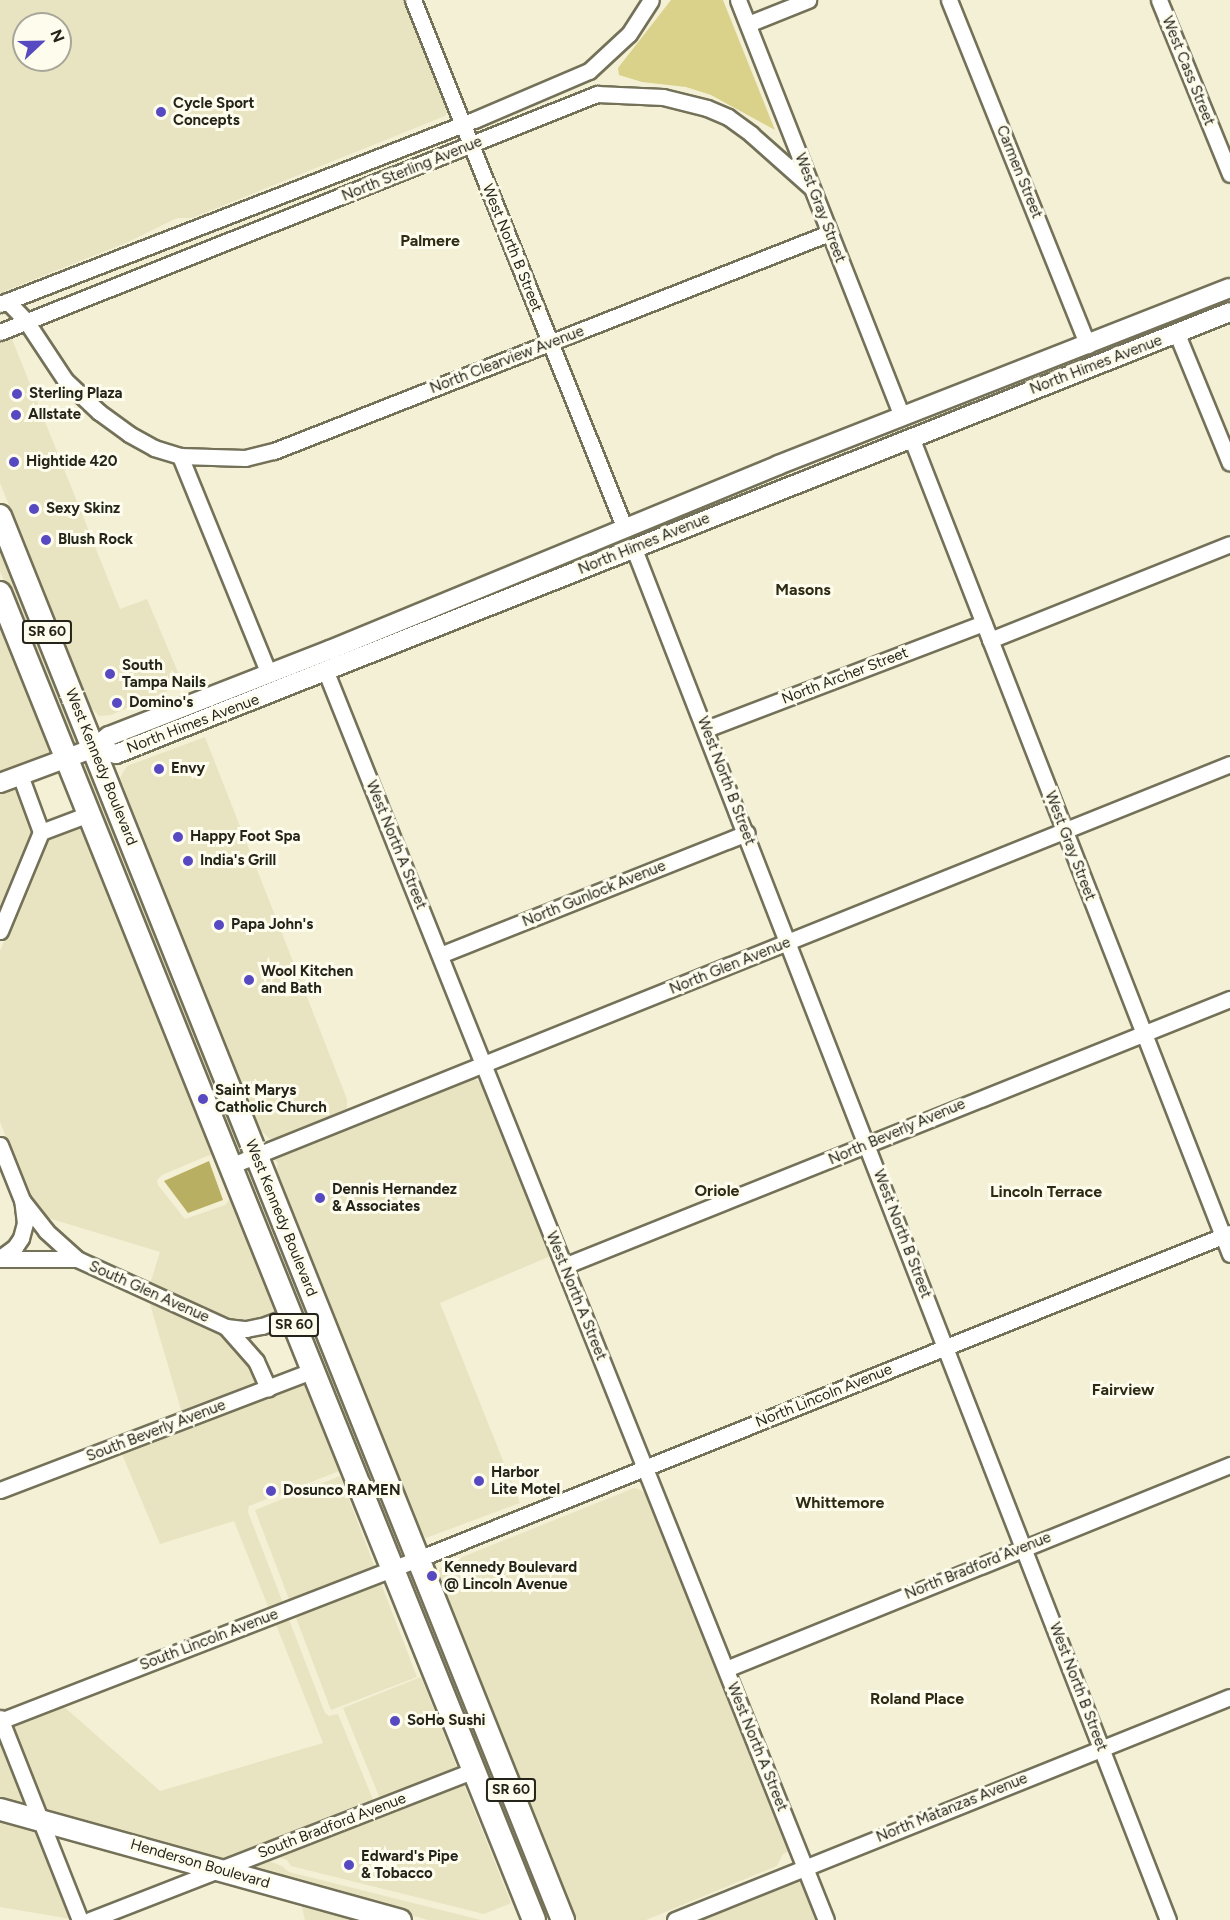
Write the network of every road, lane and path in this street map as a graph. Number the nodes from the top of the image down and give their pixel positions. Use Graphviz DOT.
graph roads {
  1 [pos="413,0"];
  2 [pos="651,0"];
  3 [pos="738,0"];
  4 [pos="808,0"];
  5 [pos="949,0"];
  6 [pos="1159,0"];
  7 [pos="748,24"];
  8 [pos="589,71"];
  9 [pos="597,94"];
  10 [pos="463,124"];
  11 [pos="471,145"];
  12 [pos="1230,174"];
  13 [pos="320,180"];
  14 [pos="811,187"];
  15 [pos="271,198"];
  16 [pos="330,202"];
  17 [pos="279,220"];
  18 [pos="829,233"];
  19 [pos="1230,288"];
  20 [pos="1230,299"];
  21 [pos="4,302"];
  22 [pos="1230,312"];
  23 [pos="26,321"];
  24 [pos="0,332"];
  25 [pos="1178,334"];
  26 [pos="550,343"];
  27 [pos="1088,345"];
  28 [pos="1041,363"];
  29 [pos="902,416"];
  30 [pos="911,437"];
  31 [pos="180,456"];
  32 [pos="1230,464"];
  33 [pos="793,483"];
  34 [pos="0,516"];
  35 [pos="625,529"];
  36 [pos="1230,544"];
  37 [pos="634,549"];
  38 [pos="0,593"];
  39 [pos="983,623"];
  40 [pos="990,640"];
  41 [pos="326,672"];
  42 [pos="269,674"];
  43 [pos="706,729"];
  44 [pos="94,748"];
  45 [pos="67,758"];
  46 [pos="1230,765"];
  47 [pos="20,775"];
  48 [pos="0,783"];
  49 [pos="89,814"];
  50 [pos="1064,831"];
  51 [pos="41,832"];
  52 [pos="747,833"];
  53 [pos="0,931"];
  54 [pos="789,942"];
  55 [pos="440,955"];
  56 [pos="1230,999"];
  57 [pos="1143,1033"];
  58 [pos="483,1065"];
  59 [pos="866,1144"];
  60 [pos="0,1145"];
  61 [pos="257,1156"];
  62 [pos="230,1166"];
  63 [pos="22,1200"];
  64 [pos="1226,1234"];
  65 [pos="1230,1254"];
  66 [pos="0,1258"];
  67 [pos="77,1259"];
  68 [pos="564,1266"];
  69 [pos="290,1316"];
  70 [pos="226,1327"];
  71 [pos="946,1348"];
  72 [pos="312,1371"];
  73 [pos="268,1388"];
  74 [pos="1230,1465"];
  75 [pos="645,1468"];
  76 [pos="0,1490"];
  77 [pos="1023,1548"];
  78 [pos="418,1559"];
  79 [pos="391,1569"];
  80 [pos="726,1669"];
  81 [pos="1230,1697"];
  82 [pos="0,1720"];
  83 [pos="1102,1748"];
  84 [pos="474,1770"];
  85 [pos="0,1809"];
  86 [pos="40,1820"];
  87 [pos="805,1868"];
  88 [pos="220,1870"];
  89 [pos="80,1920"];
  90 [pos="90,1920"];
  91 [pos="400,1920"];
  92 [pos="534,1920"];
  93 [pos="563,1920"];
  94 [pos="675,1920"];
  95 [pos="826,1920"];
  96 [pos="1168,1920"];
  1 -- 10 [label="street, West North B Street"];
  2 -- 8 [label="street, North Sterling Avenue"];
  3 -- 7 [label="street, West Gray Street"];
  4 -- 7 [label="street"];
  5 -- 27 [label="street, Carmen Street"];
  6 -- 12 [label="street, West Cass Street"];
  7 -- 14 [label="street, West Gray Street"];
  8 -- 9 [label="street"];
  8 -- 10 [label="street, North Sterling Avenue"];
  9 -- 11 [label="street, North Sterling Avenue"];
  9 -- 14 [label="street, North Sterling Avenue"];
  10 -- 11 [label="street, West North B Street"];
  10 -- 13 [label="street, North Sterling Avenue"];
  11 -- 16 [label="street, North Sterling Avenue"];
  11 -- 26 [label="street, West North B Street"];
  13 -- 15 [label="street, North Sterling Avenue"];
  13 -- 16 [label="street"];
  14 -- 18 [label="street, West Gray Street"];
  15 -- 17 [label="street"];
  15 -- 21 [label="street, North Sterling Avenue"];
  16 -- 17 [label="street, North Sterling Avenue"];
  17 -- 23 [label="street, North Sterling Avenue"];
  18 -- 26 [label="street, North Clearview Avenue"];
  18 -- 29 [label="street, West Gray Street"];
  19 -- 27 [label="street, North Himes Avenue"];
  20 -- 25 [label="street"];
  21 -- 23 [label="street"];
  22 -- 25 [label="street, North Himes Avenue"];
  23 -- 24 [label="street, North Sterling Avenue"];
  23 -- 31 [label="street"];
  25 -- 30 [label="street, North Himes Avenue"];
  25 -- 32 [label="street"];
  26 -- 31 [label="street, North Clearview Avenue"];
  26 -- 35 [label="street, West North B Street"];
  27 -- 28 [label="street, North Himes Avenue"];
  28 -- 29 [label="street, North Himes Avenue"];
  28 -- 30 [label="street"];
  29 -- 33 [label="street"];
  29 -- 35 [label="street, North Himes Avenue"];
  30 -- 33 [label="street, North Himes Avenue"];
  30 -- 39 [label="street, West Gray Street"];
  31 -- 42 [label="street"];
  33 -- 37 [label="street, North Himes Avenue"];
  34 -- 44 [label="main road, West Kennedy Boulevard / SR 60"];
  35 -- 42 [label="street, North Himes Avenue"];
  36 -- 40 [label="street"];
  37 -- 41 [label="street, North Himes Avenue"];
  37 -- 43 [label="street, West North B Street"];
  38 -- 45 [label="main road, West Kennedy Boulevard / SR 60"];
  39 -- 40 [label="street, West Gray Street"];
  39 -- 43 [label="street, North Archer Street"];
  40 -- 50 [label="street, West Gray Street"];
  41 -- 44 [label="street, North Himes Avenue"];
  41 -- 55 [label="street, West North A Street"];
  42 -- 44 [label="street, North Himes Avenue"];
  43 -- 52 [label="street, West North B Street"];
  44 -- 45 [label="street"];
  44 -- 61 [label="main road, West Kennedy Boulevard / SR 60"];
  45 -- 47 [label="street"];
  45 -- 49 [label="main road, West Kennedy Boulevard / SR 60"];
  46 -- 50 [label="street, North Glen Avenue"];
  47 -- 48 [label="street"];
  47 -- 51 [label="street"];
  49 -- 51 [label="street"];
  49 -- 62 [label="main road, West Kennedy Boulevard / SR 60"];
  50 -- 54 [label="street, North Glen Avenue"];
  50 -- 57 [label="street, West Gray Street"];
  51 -- 53 [label="street"];
  52 -- 54 [label="street, West North B Street"];
  52 -- 55 [label="street, North Gunlock Avenue"];
  54 -- 58 [label="street, North Glen Avenue"];
  54 -- 59 [label="street, West North B Street"];
  55 -- 58 [label="street, West North A Street"];
  56 -- 57 [label="street, North Beverly Avenue"];
  57 -- 59 [label="street, North Beverly Avenue"];
  57 -- 64 [label="street, West Gray Street"];
  58 -- 61 [label="street, North Glen Avenue"];
  58 -- 68 [label="street, West North A Street"];
  59 -- 68 [label="street, North Beverly Avenue"];
  59 -- 71 [label="street, West North B Street"];
  60 -- 63 [label="street"];
  61 -- 62 [label="street, North Glen Avenue"];
  61 -- 78 [label="main road, West Kennedy Boulevard / SR 60"];
  62 -- 69 [label="main road, West Kennedy Boulevard / SR 60"];
  63 -- 66 [label="street"];
  63 -- 67 [label="street"];
  64 -- 65 [label="street, West Gray Street"];
  64 -- 71 [label="street, North Lincoln Avenue"];
  66 -- 67 [label="street, South Glen Avenue"];
  67 -- 70 [label="street, South Glen Avenue"];
  68 -- 75 [label="street, West North A Street"];
  69 -- 70 [label="street, South Glen Avenue"];
  69 -- 72 [label="main road, West Kennedy Boulevard / SR 60"];
  70 -- 73 [label="street, South Glen Avenue"];
  71 -- 75 [label="street, North Lincoln Avenue"];
  71 -- 77 [label="street, West North B Street"];
  72 -- 73 [label="street, South Beverly Avenue"];
  72 -- 79 [label="main road, West Kennedy Boulevard / SR 60"];
  73 -- 76 [label="street, South Beverly Avenue"];
  74 -- 77 [label="street, North Bradford Avenue"];
  75 -- 78 [label="street, North Lincoln Avenue"];
  75 -- 80 [label="street, West North A Street"];
  77 -- 80 [label="street, North Bradford Avenue"];
  77 -- 83 [label="street, West North B Street"];
  78 -- 79 [label="street, South Lincoln Avenue"];
  78 -- 93 [label="main road, West Kennedy Boulevard / SR 60"];
  79 -- 82 [label="street, South Lincoln Avenue"];
  79 -- 84 [label="main road, West Kennedy Boulevard / SR 60"];
  80 -- 87 [label="street, West North A Street"];
  81 -- 83 [label="street, North Matanzas Avenue"];
  82 -- 86 [label="street"];
  83 -- 87 [label="street, North Matanzas Avenue"];
  83 -- 96 [label="street, West North B Street"];
  84 -- 88 [label="street, South Bradford Avenue"];
  84 -- 92 [label="main road, West Kennedy Boulevard / SR 60"];
  85 -- 86 [label="main road, Henderson Boulevard"];
  86 -- 88 [label="main road, Henderson Boulevard"];
  86 -- 89 [label="street"];
  87 -- 94 [label="street, North Matanzas Avenue"];
  87 -- 95 [label="street, West North A Street"];
  88 -- 90 [label="street, South Bradford Avenue"];
  88 -- 91 [label="main road, Henderson Boulevard"];
}
